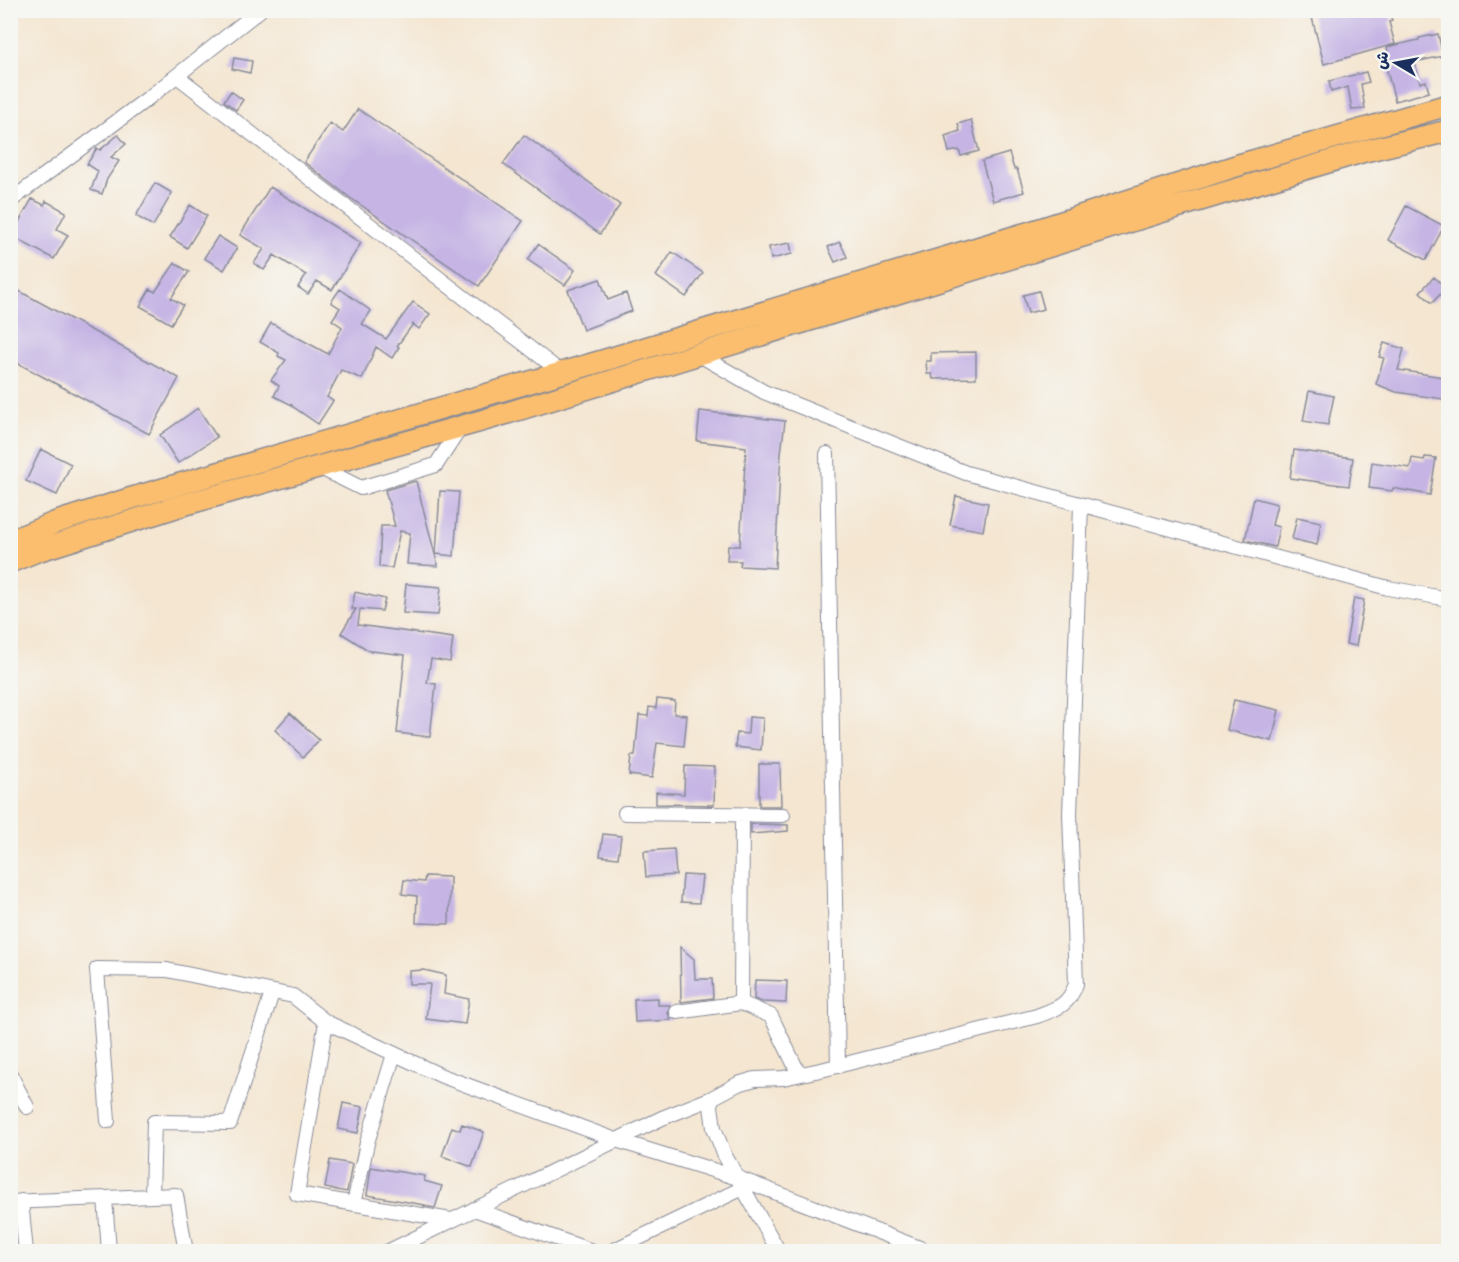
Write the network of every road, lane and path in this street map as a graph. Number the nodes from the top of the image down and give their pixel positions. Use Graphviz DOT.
graph roads {
  1 [pos="260,10"];
  2 [pos="177,76"];
  3 [pos="1449,105"];
  4 [pos="1449,131"];
  5 [pos="10,201"];
  6 [pos="688,335"];
  7 [pos="697,355"];
  8 [pos="562,373"];
  9 [pos="461,427"];
  10 [pos="827,454"];
  11 [pos="319,467"];
  12 [pos="1081,505"];
  13 [pos="10,541"];
  14 [pos="10,562"];
  15 [pos="1449,599"];
  16 [pos="625,813"];
  17 [pos="742,815"];
  18 [pos="783,815"];
  19 [pos="272,993"];
  20 [pos="741,1003"];
  21 [pos="677,1012"];
  22 [pos="326,1022"];
  23 [pos="394,1054"];
  24 [pos="838,1066"];
  25 [pos="797,1070"];
  26 [pos="10,1074"];
  27 [pos="710,1099"];
  28 [pos="27,1107"];
  29 [pos="108,1121"];
  30 [pos="616,1140"];
  31 [pos="740,1183"];
  32 [pos="152,1196"];
  33 [pos="105,1198"];
  34 [pos="16,1202"];
  35 [pos="354,1204"];
  36 [pos="474,1209"];
  37 [pos="451,1220"];
  38 [pos="26,1251"];
  39 [pos="109,1251"];
  40 [pos="186,1251"];
  41 [pos="387,1251"];
  42 [pos="595,1251"];
  43 [pos="610,1251"];
  44 [pos="779,1251"];
  45 [pos="930,1251"];
  1 -- 2 [label="street"];
  2 -- 5 [label="street"];
  2 -- 8 [label="street"];
  3 -- 6 [label="highway"];
  4 -- 7 [label="highway"];
  6 -- 7 [label="street"];
  6 -- 8 [label="highway"];
  7 -- 9 [label="highway"];
  7 -- 12 [label="street"];
  8 -- 13 [label="highway"];
  9 -- 11 [label="highway"];
  9 -- 11 [label="street"];
  10 -- 24 [label="street"];
  11 -- 14 [label="highway"];
  12 -- 15 [label="street"];
  12 -- 24 [label="street"];
  16 -- 17 [label="street"];
  17 -- 18 [label="street"];
  17 -- 20 [label="street"];
  19 -- 22 [label="street"];
  19 -- 29 [label="street"];
  19 -- 32 [label="street"];
  20 -- 21 [label="street"];
  20 -- 25 [label="street"];
  22 -- 23 [label="street"];
  22 -- 35 [label="street"];
  23 -- 30 [label="street"];
  23 -- 35 [label="street"];
  24 -- 27 [label="street"];
  26 -- 28 [label="street"];
  27 -- 30 [label="street"];
  27 -- 31 [label="street"];
  30 -- 31 [label="street"];
  30 -- 36 [label="street"];
  31 -- 43 [label="street"];
  31 -- 44 [label="street"];
  31 -- 45 [label="street"];
  32 -- 33 [label="street"];
  32 -- 40 [label="street"];
  33 -- 34 [label="street"];
  33 -- 39 [label="street"];
  34 -- 38 [label="street"];
  35 -- 37 [label="street"];
  36 -- 37 [label="street"];
  36 -- 42 [label="street"];
  37 -- 41 [label="street"];
}
